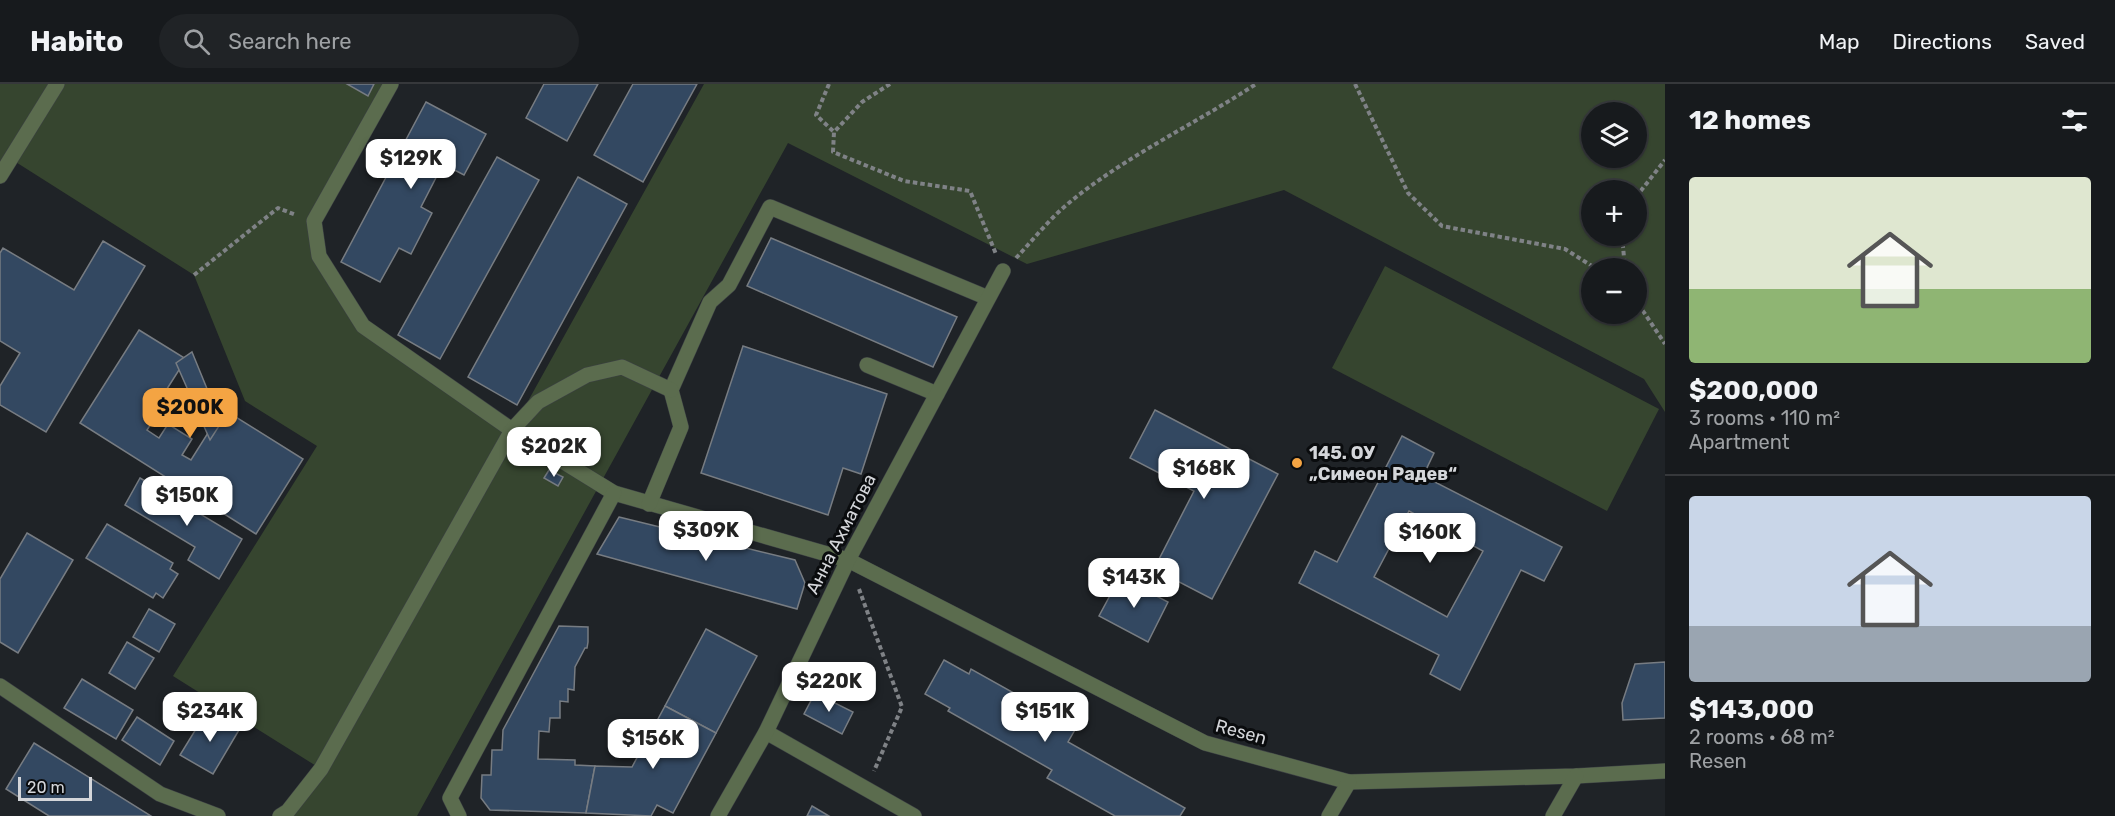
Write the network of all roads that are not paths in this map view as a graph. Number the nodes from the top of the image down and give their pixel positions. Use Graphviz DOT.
graph roads {
  1 [pos="57,84"];
  2 [pos="391,84"];
  3 [pos="0,176"];
  4 [pos="1003,271"];
  5 [pos="988,298"];
  6 [pos="867,364"];
  7 [pos="671,390"];
  8 [pos="937,393"];
  9 [pos="512,430"];
  10 [pos="614,493"];
  11 [pos="648,504"];
  12 [pos="848,560"];
  13 [pos="1,690"];
  14 [pos="766,732"];
  15 [pos="1665,771"];
  16 [pos="1576,776"];
  17 [pos="1349,782"];
  18 [pos="218,816"];
  19 [pos="280,816"];
  20 [pos="459,816"];
  21 [pos="718,816"];
  22 [pos="914,816"];
  23 [pos="1329,816"];
  24 [pos="1553,816"];
  1 -- 3 [label="street"];
  2 -- 9 [label="street, Resen"];
  4 -- 5 [label="street, Анна Ахматова"];
  5 -- 7 [label="street"];
  5 -- 8 [label="street, Анна Ахматова"];
  6 -- 8 [label="street"];
  7 -- 9 [label="street"];
  7 -- 11 [label="street"];
  8 -- 12 [label="street, Анна Ахматова"];
  9 -- 10 [label="street, Resen"];
  9 -- 19 [label="street"];
  10 -- 11 [label="street, Resen"];
  10 -- 20 [label="street"];
  11 -- 12 [label="street, Resen"];
  12 -- 14 [label="street, Анна Ахматова"];
  12 -- 17 [label="street, Resen"];
  13 -- 18 [label="street"];
  14 -- 21 [label="street, Анна Ахматова"];
  14 -- 22 [label="street"];
  15 -- 16 [label="street, Resen"];
  16 -- 17 [label="street, Resen"];
  16 -- 24 [label="street"];
  17 -- 23 [label="street"];
}
